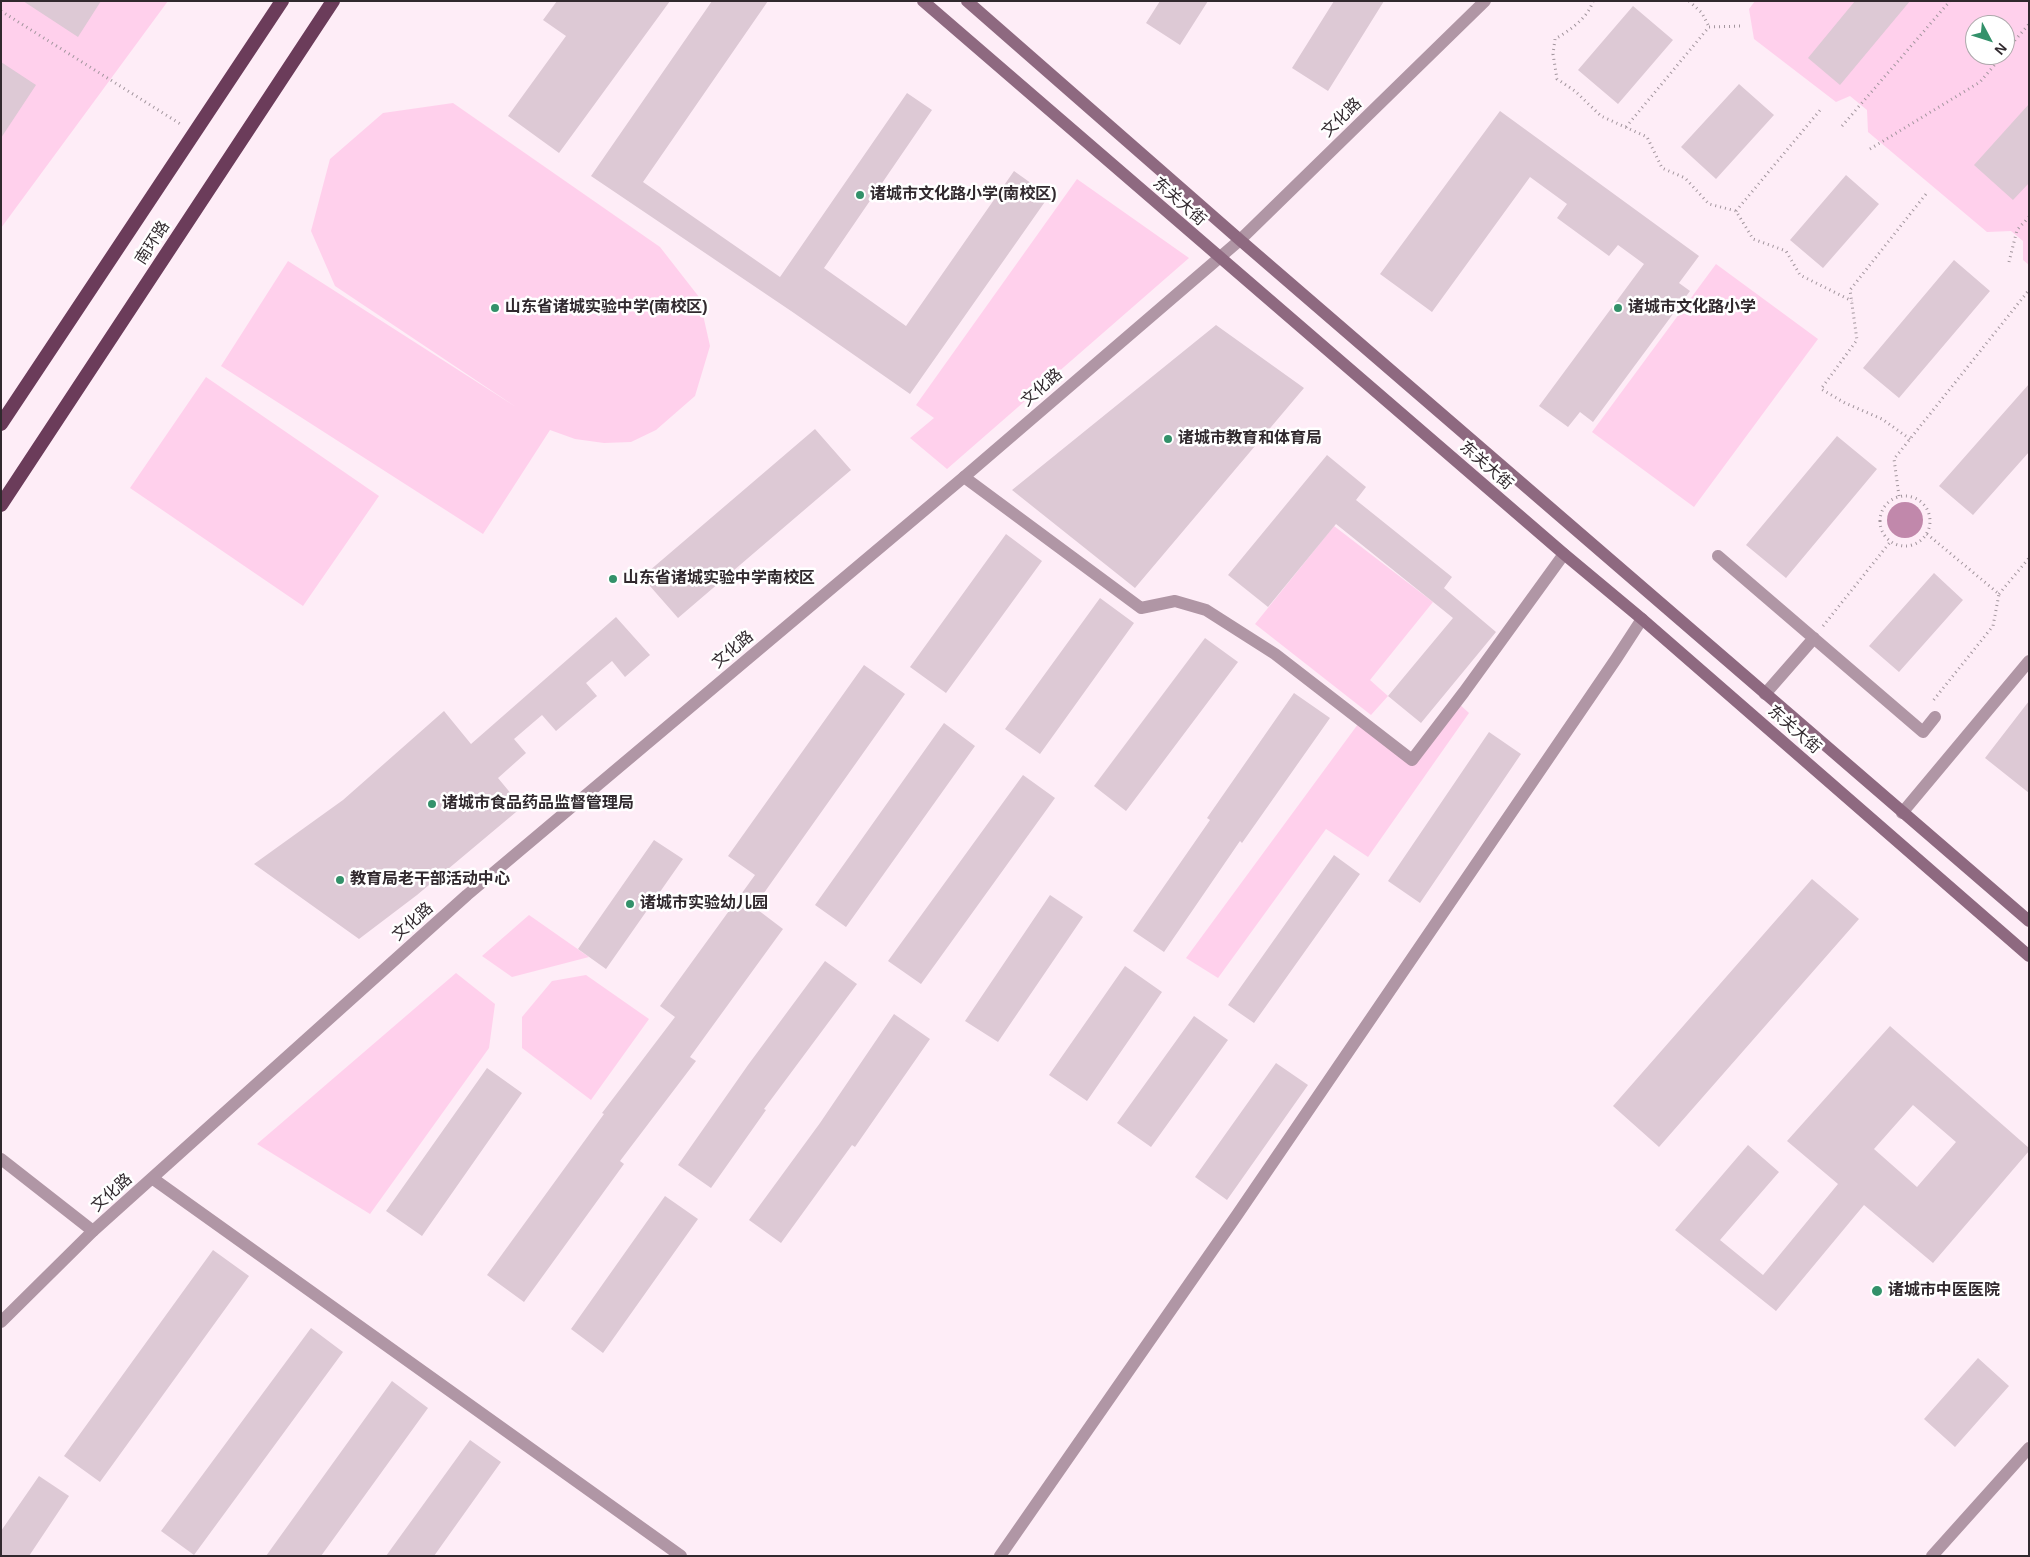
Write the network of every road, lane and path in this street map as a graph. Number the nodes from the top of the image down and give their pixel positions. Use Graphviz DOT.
graph roads {
  1 [pos="282,1"];
  2 [pos="333,1"];
  3 [pos="923,1"];
  4 [pos="967,1"];
  5 [pos="1485,1"];
  6 [pos="1593,1"];
  7 [pos="1689,1"];
  8 [pos="1950,1"];
  9 [pos="1,11"];
  10 [pos="2029,24"];
  11 [pos="1743,26"];
  12 [pos="1709,27"];
  13 [pos="2015,41"];
  14 [pos="1995,65"];
  15 [pos="1822,109"];
  16 [pos="1842,126"];
  17 [pos="1626,127"];
  18 [pos="195,133"];
  19 [pos="1870,148"];
  20 [pos="1926,194"];
  21 [pos="1736,211"];
  22 [pos="2029,217"];
  23 [pos="1240,240"];
  24 [pos="1218,257"];
  25 [pos="2009,262"];
  26 [pos="2029,290"];
  27 [pos="1852,302"];
  28 [pos="1,424"];
  29 [pos="1910,439"];
  30 [pos="964,477"];
  31 [pos="1899,496"];
  32 [pos="1,505"];
  33 [pos="1927,534"];
  34 [pos="1890,541"];
  35 [pos="1564,554"];
  36 [pos="1718,556"];
  37 [pos="2029,558"];
  38 [pos="1999,594"];
  39 [pos="1642,619"];
  40 [pos="1814,638"];
  41 [pos="2029,661"];
  42 [pos="1765,694"];
  43 [pos="1935,717"];
  44 [pos="1914,725"];
  45 [pos="1902,813"];
  46 [pos="2029,921"];
  47 [pos="2029,956"];
  48 [pos="1,1159"];
  49 [pos="152,1178"];
  50 [pos="93,1231"];
  51 [pos="1,1322"];
  52 [pos="2029,1448"];
  53 [pos="681,1556"];
  54 [pos="1000,1556"];
  55 [pos="1932,1556"];
  1 -- 18 [label="highway, 南环路"];
  2 -- 32 [label="highway, 南环路"];
  3 -- 24 [label="main road, 东关大街"];
  4 -- 23 [label="main road, 东关大街"];
  5 -- 23 [label="street, 文化路"];
  6 -- 17 [label="path"];
  7 -- 12 [label="path"];
  8 -- 16 [label="path"];
  9 -- 18 [label="path"];
  10 -- 13 [label="path"];
  11 -- 12 [label="path"];
  12 -- 17 [label="path"];
  14 -- 19 [label="path"];
  15 -- 21 [label="path"];
  17 -- 21 [label="path"];
  18 -- 28 [label="highway, 南环路"];
  20 -- 27 [label="path"];
  21 -- 27 [label="path"];
  22 -- 25 [label="path"];
  23 -- 24 [label="street, 文化路"];
  23 -- 42 [label="main road, 东关大街"];
  24 -- 30 [label="street, 文化路"];
  24 -- 35 [label="main road, 东关大街"];
  26 -- 29 [label="path"];
  27 -- 29 [label="path"];
  29 -- 31 [label="path"];
  30 -- 35 [label="street"];
  30 -- 49 [label="street, 文化路"];
  31 -- 33 [label="path"];
  31 -- 34 [label="path"];
  33 -- 34 [label="path"];
  33 -- 38 [label="path"];
  34 -- 40 [label="path"];
  35 -- 39 [label="main road, 东关大街"];
  36 -- 40 [label="street"];
  37 -- 38 [label="path"];
  38 -- 44 [label="path"];
  39 -- 47 [label="main road, 东关大街"];
  39 -- 54 [label="street"];
  40 -- 42 [label="street"];
  40 -- 44 [label="street"];
  41 -- 45 [label="street"];
  42 -- 45 [label="main road, 东关大街"];
  43 -- 44 [label="street"];
  45 -- 46 [label="main road, 东关大街"];
  48 -- 50 [label="street"];
  49 -- 50 [label="street, 文化路"];
  49 -- 53 [label="street"];
  50 -- 51 [label="street, 文化路"];
  52 -- 55 [label="street"];
}
